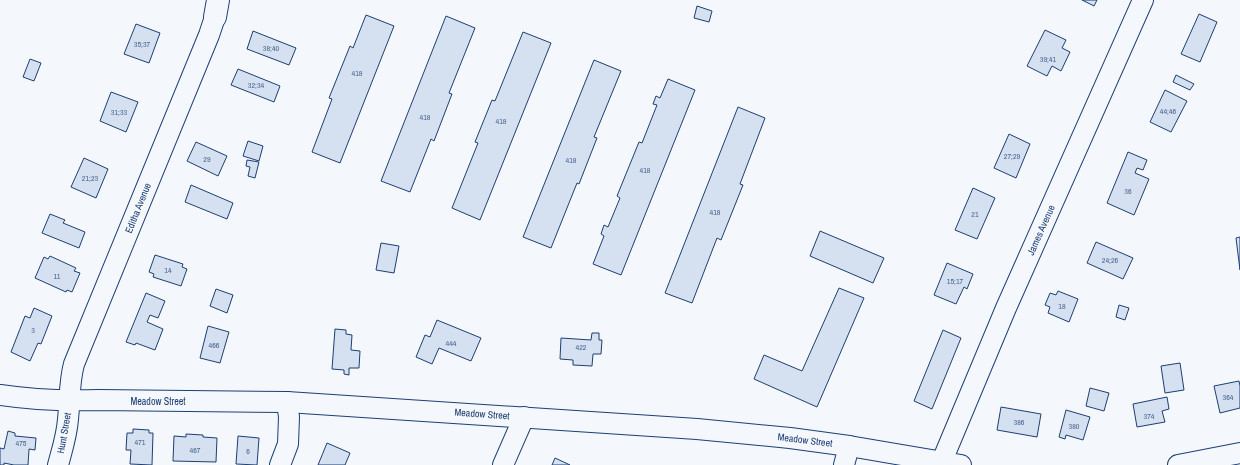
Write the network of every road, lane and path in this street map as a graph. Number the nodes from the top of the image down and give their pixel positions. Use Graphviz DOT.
graph roads {
  1 [pos="1143,0"];
  2 [pos="216,8"];
  3 [pos="0,396"];
  4 [pos="69,401"];
  5 [pos="287,402"];
  6 [pos="524,417"];
  7 [pos="849,446"];
  8 [pos="1240,453"];
  9 [pos="942,461"];
  10 [pos="58,465"];
  11 [pos="280,465"];
  12 [pos="503,465"];
  13 [pos="844,465"];
  14 [pos="961,465"];
  15 [pos="1178,465"];
  1 -- 9 [label="street, James Avenue"];
  2 -- 4 [label="street, Editha Avenue"];
  3 -- 4 [label="street, Meadow Street"];
  4 -- 5 [label="street, Meadow Street"];
  4 -- 10 [label="street, Hunt Street"];
  5 -- 6 [label="street, Meadow Street"];
  5 -- 11 [label="street"];
  6 -- 7 [label="street, Meadow Street"];
  6 -- 12 [label="street"];
  7 -- 9 [label="street, Meadow Street"];
  7 -- 13 [label="street"];
  8 -- 15 [label="street"];
  9 -- 14 [label="street, Meadow Street"];
}
